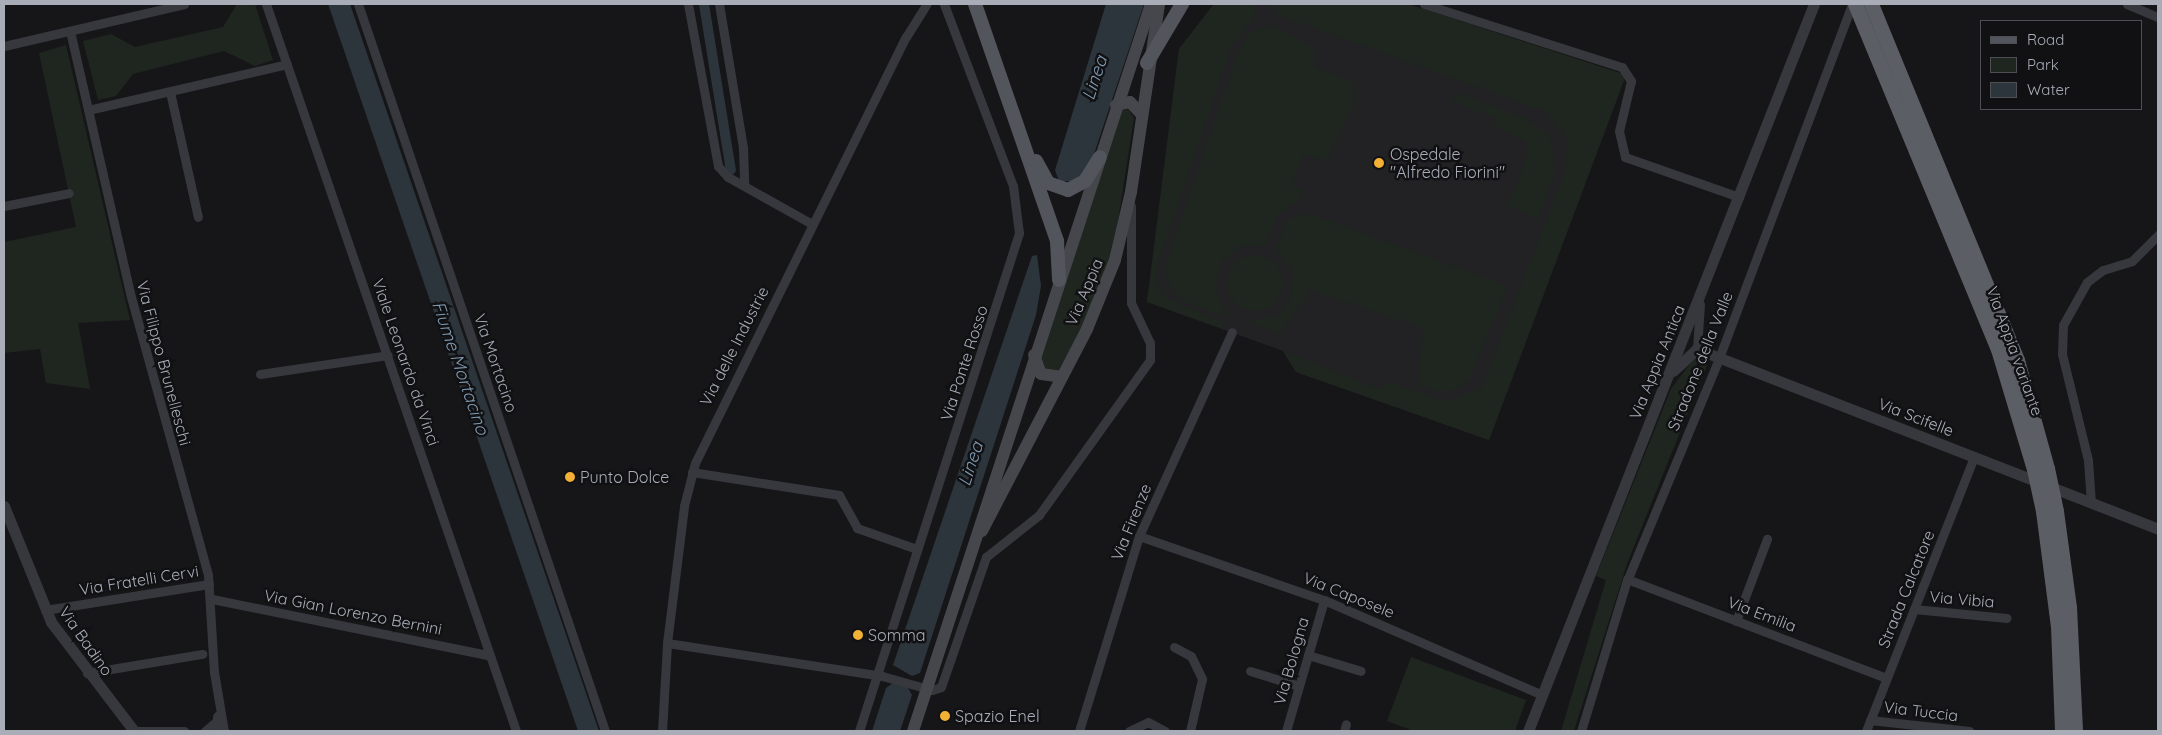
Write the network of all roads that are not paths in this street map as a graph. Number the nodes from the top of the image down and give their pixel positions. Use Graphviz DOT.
graph roads {
  1 [pos="184,4"];
  2 [pos="266,4"];
  3 [pos="358,4"];
  4 [pos="688,4"];
  5 [pos="719,4"];
  6 [pos="927,4"];
  7 [pos="944,4"];
  8 [pos="974,4"];
  9 [pos="985,4"];
  10 [pos="1151,4"];
  11 [pos="1159,4"];
  12 [pos="1182,4"];
  13 [pos="1424,4"];
  14 [pos="1814,4"];
  15 [pos="1853,4"];
  16 [pos="1871,4"];
  17 [pos="2127,4"];
  18 [pos="2158,17"];
  19 [pos="70,31"];
  20 [pos="4,46"];
  21 [pos="1148,63"];
  22 [pos="287,64"];
  23 [pos="170,92"];
  24 [pos="1116,105"];
  25 [pos="88,110"];
  26 [pos="1142,114"];
  27 [pos="1100,157"];
  28 [pos="744,185"];
  29 [pos="1131,192"];
  30 [pos="68,194"];
  31 [pos="1739,197"];
  32 [pos="4,206"];
  33 [pos="198,217"];
  34 [pos="812,224"];
  35 [pos="2158,236"];
  36 [pos="1115,260"];
  37 [pos="1132,269"];
  38 [pos="1059,280"];
  39 [pos="1704,289"];
  40 [pos="1232,332"];
  41 [pos="2004,346"];
  42 [pos="1697,348"];
  43 [pos="388,355"];
  44 [pos="1034,355"];
  45 [pos="1719,358"];
  46 [pos="260,374"];
  47 [pos="1670,374"];
  48 [pos="1062,377"];
  49 [pos="1974,457"];
  50 [pos="692,472"];
  51 [pos="2091,503"];
  52 [pos="4,506"];
  53 [pos="2049,511"];
  54 [pos="2158,529"];
  55 [pos="1139,536"];
  56 [pos="1767,539"];
  57 [pos="917,549"];
  58 [pos="963,567"];
  59 [pos="1627,579"];
  60 [pos="209,584"];
  61 [pos="212,599"];
  62 [pos="1324,600"];
  63 [pos="1914,609"];
  64 [pos="45,610"];
  65 [pos="2008,618"];
  66 [pos="1736,620"];
  67 [pos="667,644"];
  68 [pos="1174,647"];
  69 [pos="202,654"];
  70 [pos="488,655"];
  71 [pos="1308,655"];
  72 [pos="1250,671"];
  73 [pos="1361,671"];
  74 [pos="87,673"];
  75 [pos="879,676"];
  76 [pos="1886,678"];
  77 [pos="1299,686"];
  78 [pos="924,688"];
  79 [pos="1542,695"];
  80 [pos="218,704"];
  81 [pos="1870,720"];
  82 [pos="217,721"];
  83 [pos="134,731"];
  84 [pos="184,731"];
  85 [pos="205,731"];
  86 [pos="216,731"];
  87 [pos="224,731"];
  88 [pos="516,731"];
  89 [pos="605,731"];
  90 [pos="662,731"];
  91 [pos="859,731"];
  92 [pos="913,731"];
  93 [pos="1079,731"];
  94 [pos="1129,731"];
  95 [pos="1165,731"];
  96 [pos="1190,731"];
  97 [pos="1286,731"];
  98 [pos="1528,731"];
  99 [pos="1581,731"];
  100 [pos="1866,731"];
  101 [pos="1969,731"];
  102 [pos="2062,731"];
  103 [pos="2075,731"];
  1 -- 19 [label="street"];
  2 -- 22 [label="street, Viale Leonardo da Vinci"];
  3 -- 89 [label="street, Via Mortacino"];
  4 -- 28 [label="street"];
  5 -- 28 [label="street"];
  6 -- 34 [label="street, Via delle Industrie"];
  7 -- 57 [label="street, Via Ponte Rosso"];
  8 -- 38 [label="main road"];
  9 -- 27 [label="main road"];
  10 -- 24 [label="main road, Via Appia"];
  11 -- 21 [label="main road, Via Appia"];
  12 -- 21 [label="main road"];
  13 -- 31 [label="street"];
  14 -- 31 [label="street, Via Appia Antica"];
  15 -- 41 [label="highway, Via Appia variante"];
  15 -- 45 [label="street, Stradone della Valle"];
  16 -- 41 [label="highway, Via Appia variante"];
  17 -- 18 [label="street"];
  19 -- 20 [label="street"];
  19 -- 25 [label="street, Via Filippo Brunelleschi"];
  21 -- 26 [label="main road, Via Appia"];
  22 -- 23 [label="street"];
  22 -- 43 [label="street, Viale Leonardo da Vinci"];
  23 -- 25 [label="street"];
  23 -- 33 [label="street"];
  24 -- 26 [label="main road"];
  24 -- 27 [label="main road, Via Appia"];
  25 -- 60 [label="street, Via Filippo Brunelleschi"];
  26 -- 29 [label="main road, Via Appia"];
  27 -- 38 [label="main road, Via Appia"];
  28 -- 34 [label="street"];
  29 -- 36 [label="main road, Via Appia"];
  29 -- 37 [label="street"];
  30 -- 32 [label="street"];
  31 -- 39 [label="street, Via Appia Antica"];
  34 -- 50 [label="street, Via delle Industrie"];
  35 -- 51 [label="street"];
  36 -- 37 [label="street"];
  36 -- 48 [label="main road, Via Appia"];
  37 -- 78 [label="street"];
  38 -- 44 [label="main road, Via Appia"];
  39 -- 42 [label="street"];
  39 -- 47 [label="street, Via Appia Antica"];
  40 -- 55 [label="street, Via Firenze"];
  41 -- 53 [label="highway, Via Appia variante, bridge"];
  42 -- 45 [label="street, Via Scifelle"];
  42 -- 47 [label="street"];
  43 -- 46 [label="street"];
  43 -- 70 [label="street, Viale Leonardo da Vinci"];
  44 -- 48 [label="main road"];
  44 -- 58 [label="main road, Via Appia"];
  45 -- 49 [label="street, Via Scifelle"];
  45 -- 59 [label="street, Stradone della Valle"];
  47 -- 79 [label="street, Via Appia Antica"];
  48 -- 58 [label="main road, Via Appia"];
  49 -- 51 [label="street, Via Scifelle"];
  49 -- 63 [label="street, Strada Calcatore"];
  50 -- 57 [label="street"];
  50 -- 67 [label="street, Via delle Industrie"];
  51 -- 54 [label="street, Via Scifelle"];
  52 -- 64 [label="street, Via Badino"];
  53 -- 102 [label="highway, Via Appia variante"];
  53 -- 103 [label="highway, Via Appia variante"];
  55 -- 62 [label="street, Via Caposele"];
  55 -- 93 [label="street, Via Firenze"];
  56 -- 66 [label="street"];
  57 -- 75 [label="street, Via Ponte Rosso"];
  58 -- 78 [label="main road, Via Appia"];
  59 -- 66 [label="street, Via Emilia"];
  59 -- 99 [label="street, Stradone della Valle"];
  60 -- 61 [label="street, Via Filippo Brunelleschi"];
  60 -- 64 [label="street, Via Fratelli Cervi"];
  61 -- 70 [label="street, Via Gian Lorenzo Bernini"];
  61 -- 80 [label="street, Via Filippo Brunelleschi"];
  62 -- 71 [label="street, Via Bologna"];
  62 -- 79 [label="street, Via Caposele"];
  63 -- 65 [label="street, Via Vibia"];
  63 -- 76 [label="street, Strada Calcatore"];
  64 -- 74 [label="street, Via Badino"];
  66 -- 76 [label="street, Via Emilia"];
  67 -- 75 [label="street"];
  67 -- 90 [label="street, Via delle Industrie"];
  68 -- 96 [label="street"];
  69 -- 74 [label="street"];
  70 -- 88 [label="street, Viale Leonardo da Vinci"];
  71 -- 73 [label="street"];
  71 -- 77 [label="street, Via Bologna"];
  72 -- 77 [label="street"];
  74 -- 83 [label="street, Via Badino"];
  75 -- 78 [label="street"];
  75 -- 91 [label="street, Via Ponte Rosso"];
  76 -- 81 [label="street, Strada Calcatore"];
  77 -- 97 [label="street, Via Bologna"];
  78 -- 92 [label="main road, Via Appia"];
  79 -- 98 [label="street, Via Appia Antica"];
  80 -- 82 [label="street, Via Filippo Brunelleschi"];
  80 -- 87 [label="street, Via Filippo Brunelleschi"];
  81 -- 100 [label="street, Strada Calcatore"];
  81 -- 101 [label="street, Via Tuccia"];
  82 -- 85 [label="street"];
  82 -- 86 [label="street, Via Filippo Brunelleschi"];
  83 -- 84 [label="street"];
  94 -- 95 [label="street"];
}
